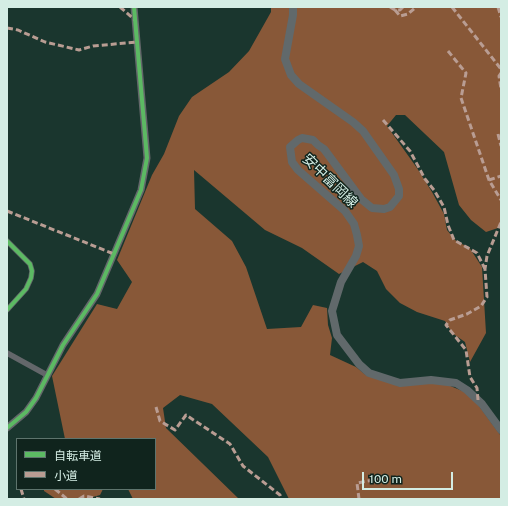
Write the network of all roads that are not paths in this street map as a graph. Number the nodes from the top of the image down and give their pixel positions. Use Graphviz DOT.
graph roads {
  1 [pos="134,7"];
  2 [pos="292,7"];
  3 [pos="7,241"];
  4 [pos="7,310"];
  5 [pos="7,353"];
  6 [pos="47,376"];
  7 [pos="7,428"];
  8 [pos="501,430"];
  1 -- 6 [label="street"];
  2 -- 8 [label="main road, 安中富岡線"];
  3 -- 4 [label="street"];
  5 -- 6 [label="street"];
  6 -- 7 [label="street"];
}
